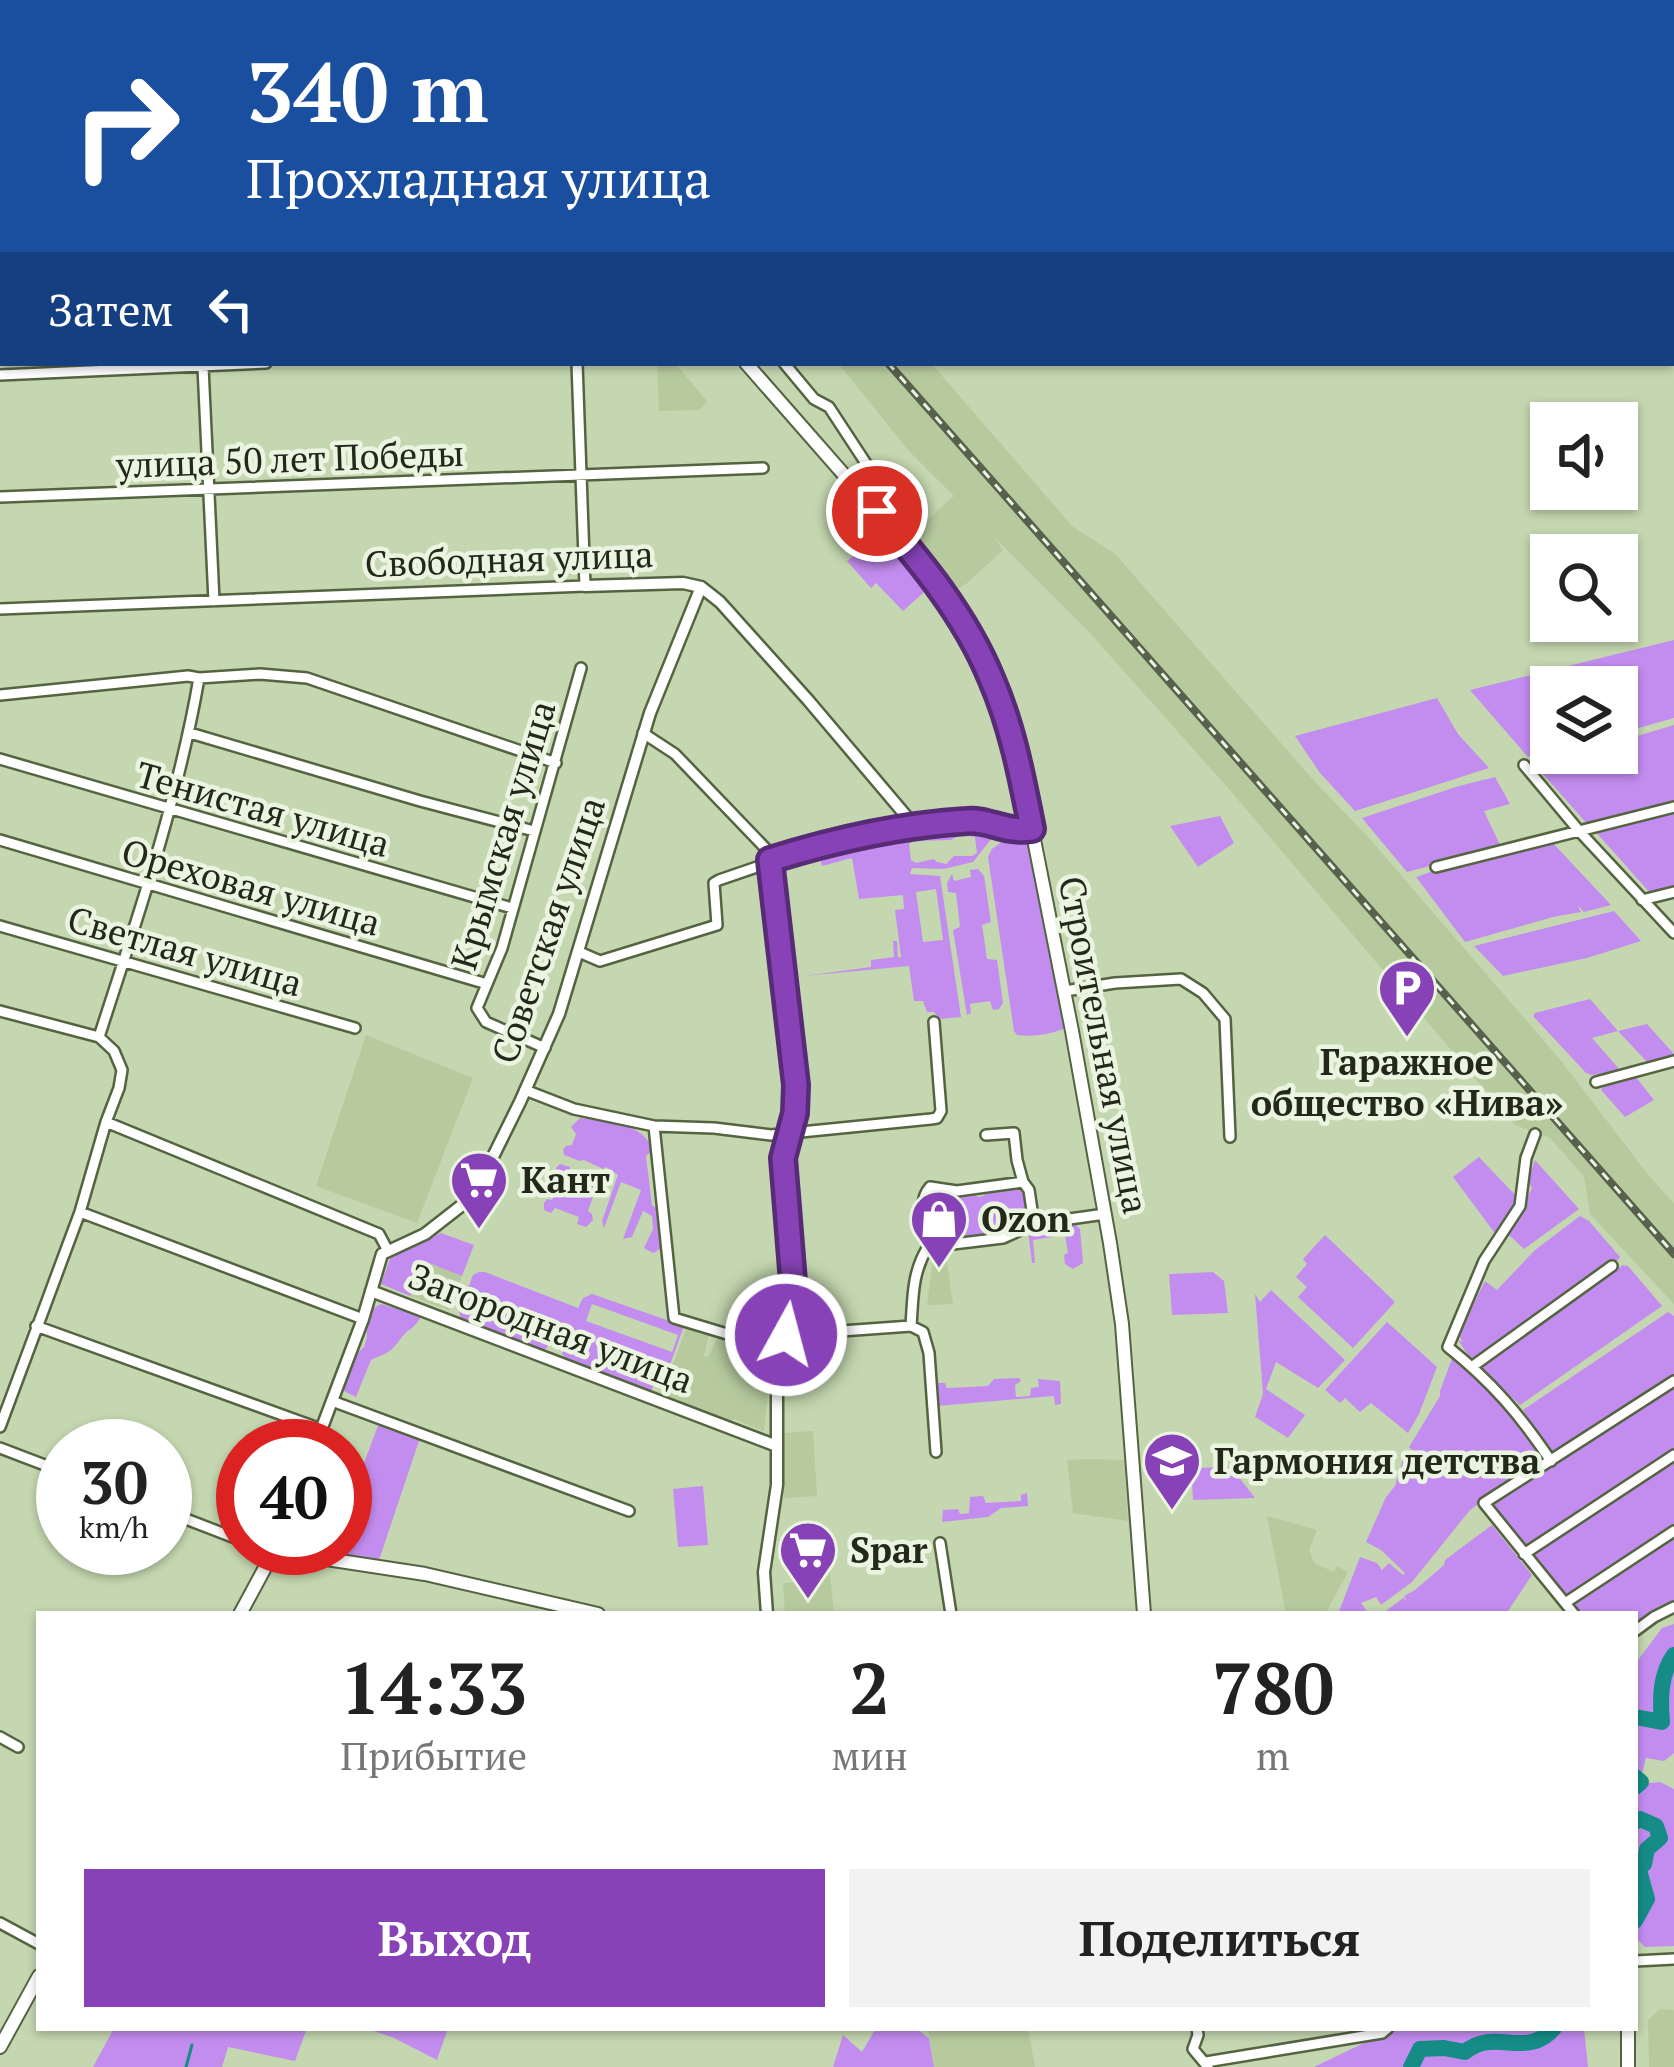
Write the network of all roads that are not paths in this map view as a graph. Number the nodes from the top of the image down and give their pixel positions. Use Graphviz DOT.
graph roads {
  1 [pos="219,366"];
  2 [pos="578,366"];
  3 [pos="749,366"];
  4 [pos="786,366"];
  5 [pos="203,367"];
  6 [pos="0,375"];
  7 [pos="763,468"];
  8 [pos="582,476"];
  9 [pos="209,489"];
  10 [pos="0,497"];
  11 [pos="892,503"];
  12 [pos="586,586"];
  13 [pos="700,586"];
  14 [pos="214,601"];
  15 [pos="0,609"];
  16 [pos="581,668"];
  17 [pos="199,678"];
  18 [pos="0,695"];
  19 [pos="190,733"];
  20 [pos="643,733"];
  21 [pos="0,759"];
  22 [pos="556,763"];
  23 [pos="1524,765"];
  24 [pos="1674,807"];
  25 [pos="170,810"];
  26 [pos="908,827"];
  27 [pos="1032,829"];
  28 [pos="534,831"];
  29 [pos="1580,832"];
  30 [pos="0,840"];
  31 [pos="770,860"];
  32 [pos="1436,867"];
  33 [pos="146,885"];
  34 [pos="1674,892"];
  35 [pos="1642,900"];
  36 [pos="512,908"];
  37 [pos="0,926"];
  38 [pos="1674,933"];
  39 [pos="579,952"];
  40 [pos="123,962"];
  41 [pos="487,984"];
  42 [pos="1065,991"];
  43 [pos="0,1011"];
  44 [pos="934,1022"];
  45 [pos="355,1028"];
  46 [pos="99,1037"];
  47 [pos="545,1048"];
  48 [pos="1673,1063"];
  49 [pos="1596,1082"];
  50 [pos="526,1090"];
  51 [pos="106,1122"];
  52 [pos="654,1126"];
  53 [pos="788,1134"];
  54 [pos="1535,1134"];
  55 [pos="986,1136"];
  56 [pos="1230,1137"];
  57 [pos="1023,1182"];
  58 [pos="80,1212"];
  59 [pos="1105,1214"];
  60 [pos="1034,1224"];
  61 [pos="928,1247"];
  62 [pos="387,1250"];
  63 [pos="1612,1266"];
  64 [pos="370,1291"];
  65 [pos="363,1319"];
  66 [pos="36,1326"];
  67 [pos="911,1326"];
  68 [pos="786,1335"];
  69 [pos="777,1349"];
  70 [pos="1473,1366"];
  71 [pos="1674,1381"];
  72 [pos="332,1401"];
  73 [pos="293,1419"];
  74 [pos="325,1419"];
  75 [pos="0,1427"];
  76 [pos="777,1446"];
  77 [pos="0,1448"];
  78 [pos="936,1452"];
  79 [pos="1674,1454"];
  80 [pos="1551,1461"];
  81 [pos="36,1462"];
  82 [pos="629,1511"];
  83 [pos="1674,1531"];
  84 [pos="940,1543"];
  85 [pos="1524,1554"];
  86 [pos="372,1565"];
  87 [pos="259,1575"];
  88 [pos="1565,1603"];
  89 [pos="1674,1607"];
  90 [pos="241,1611"];
  91 [pos="585,1611"];
  92 [pos="767,1611"];
  93 [pos="951,1611"];
  94 [pos="1144,1611"];
  95 [pos="1572,1611"];
  96 [pos="1638,1629"];
  97 [pos="0,1737"];
  98 [pos="18,1747"];
  99 [pos="0,1923"];
  100 [pos="36,1942"];
  101 [pos="1674,1959"];
  102 [pos="1638,1961"];
  103 [pos="36,1981"];
  104 [pos="1197,2031"];
  105 [pos="1384,2031"];
  106 [pos="1628,2031"];
  107 [pos="0,2047"];
  108 [pos="1207,2065"];
  109 [pos="1628,2067"];
  1 -- 5 [label="street"];
  2 -- 8 [label="street"];
  3 -- 27 [label="main road, Строительная улица"];
  4 -- 11 [label="street"];
  5 -- 6 [label="street"];
  5 -- 9 [label="street"];
  7 -- 8 [label="street, улица 50 лет Победы"];
  8 -- 9 [label="street, улица 50 лет Победы"];
  8 -- 12 [label="street"];
  9 -- 10 [label="street, улица 50 лет Победы"];
  9 -- 14 [label="street"];
  12 -- 13 [label="street, Свободная улица"];
  12 -- 14 [label="street, Свободная улица"];
  13 -- 20 [label="street, Советская улица"];
  13 -- 26 [label="street, Свободная улица"];
  14 -- 15 [label="street, Свободная улица"];
  16 -- 22 [label="street, Крымская улица"];
  17 -- 18 [label="street"];
  17 -- 19 [label="street"];
  17 -- 22 [label="street"];
  19 -- 25 [label="street"];
  19 -- 28 [label="street"];
  20 -- 31 [label="street"];
  20 -- 39 [label="street, Советская улица"];
  21 -- 25 [label="street, Тенистая улица"];
  22 -- 28 [label="street, Крымская улица"];
  23 -- 29 [label="street"];
  24 -- 29 [label="street"];
  25 -- 33 [label="street"];
  25 -- 36 [label="street, Тенистая улица"];
  26 -- 27 [label="street"];
  26 -- 31 [label="street"];
  27 -- 42 [label="main road, Строительная улица"];
  28 -- 36 [label="street, Крымская улица"];
  29 -- 32 [label="street"];
  29 -- 35 [label="street"];
  30 -- 33 [label="street, Ореховая улица"];
  31 -- 39 [label="street"];
  31 -- 53 [label="street"];
  33 -- 40 [label="street"];
  33 -- 41 [label="street, Ореховая улица"];
  34 -- 35 [label="street"];
  35 -- 38 [label="street"];
  36 -- 41 [label="street, Крымская улица"];
  37 -- 40 [label="street, Светлая улица"];
  39 -- 47 [label="street, Советская улица"];
  40 -- 45 [label="street, Светлая улица"];
  40 -- 46 [label="street"];
  41 -- 47 [label="street, Крымская улица"];
  42 -- 56 [label="street"];
  42 -- 59 [label="main road, Строительная улица"];
  43 -- 46 [label="street"];
  44 -- 53 [label="street"];
  46 -- 51 [label="street"];
  47 -- 50 [label="street, Советская улица"];
  48 -- 49 [label="street"];
  50 -- 52 [label="street"];
  50 -- 62 [label="street, Советская улица"];
  51 -- 58 [label="street"];
  51 -- 62 [label="street"];
  52 -- 53 [label="street"];
  52 -- 69 [label="street"];
  53 -- 68 [label="street"];
  54 -- 70 [label="street"];
  55 -- 57 [label="street"];
  57 -- 60 [label="street"];
  57 -- 61 [label="street"];
  58 -- 65 [label="street"];
  58 -- 66 [label="street"];
  59 -- 60 [label="street"];
  59 -- 94 [label="main road, Строительная улица"];
  60 -- 61 [label="street"];
  61 -- 67 [label="street"];
  62 -- 64 [label="street"];
  63 -- 70 [label="street"];
  64 -- 65 [label="street"];
  64 -- 76 [label="street, Загородная улица"];
  65 -- 72 [label="street"];
  66 -- 73 [label="street"];
  66 -- 75 [label="street"];
  67 -- 68 [label="street"];
  67 -- 78 [label="street"];
  68 -- 69 [label="street"];
  69 -- 76 [label="street"];
  70 -- 80 [label="street"];
  71 -- 80 [label="street"];
  72 -- 74 [label="street"];
  72 -- 82 [label="street"];
  76 -- 92 [label="street"];
  77 -- 81 [label="street"];
  79 -- 85 [label="street"];
  80 -- 85 [label="street"];
  83 -- 88 [label="street"];
  84 -- 93 [label="street"];
  85 -- 88 [label="street"];
  86 -- 91 [label="main road"];
  87 -- 90 [label="main road"];
  88 -- 95 [label="street"];
  89 -- 96 [label="street"];
  97 -- 98 [label="street"];
  99 -- 100 [label="street"];
  101 -- 102 [label="street"];
  103 -- 107 [label="main road"];
  104 -- 108 [label="street"];
  105 -- 108 [label="street"];
  106 -- 109 [label="main road"];
}
